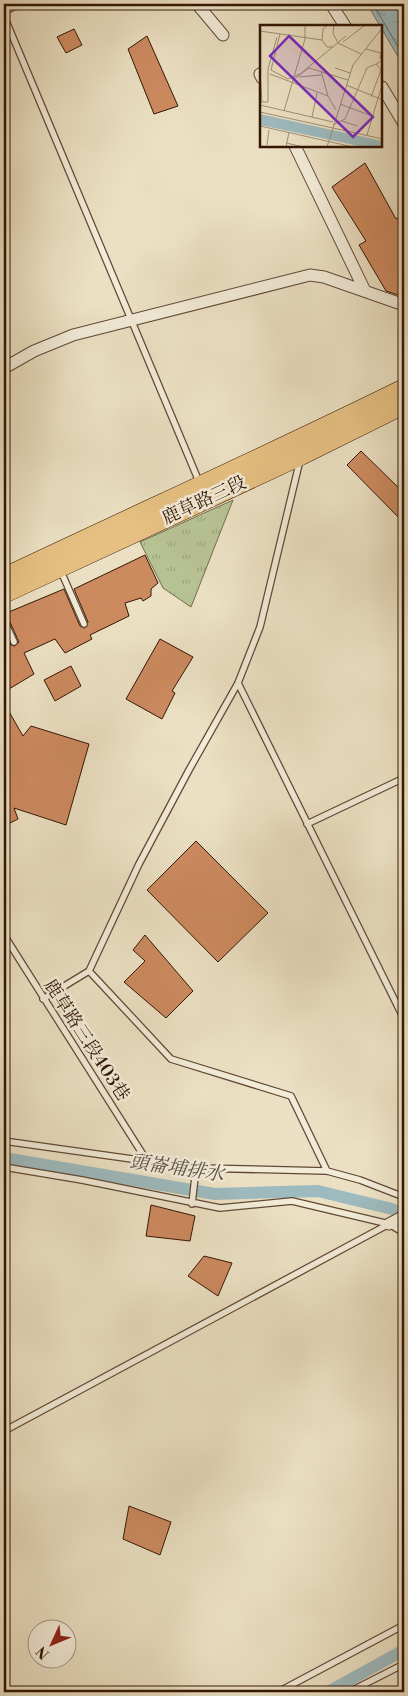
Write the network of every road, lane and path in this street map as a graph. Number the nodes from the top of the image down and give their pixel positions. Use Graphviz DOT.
graph roads {
  1 [pos="19,4"];
  2 [pos="197,4"];
  3 [pos="332,4"];
  4 [pos="4,12"];
  5 [pos="4,16"];
  6 [pos="344,25"];
  7 [pos="223,35"];
  8 [pos="383,89"];
  9 [pos="404,124"];
  10 [pos="296,148"];
  11 [pos="365,291"];
  12 [pos="404,305"];
  13 [pos="130,321"];
  14 [pos="4,368"];
  15 [pos="404,388"];
  16 [pos="404,404"];
  17 [pos="300,456"];
  18 [pos="200,484"];
  19 [pos="57,561"];
  20 [pos="4,578"];
  21 [pos="4,594"];
  22 [pos="4,620"];
  23 [pos="84,624"];
  24 [pos="14,642"];
  25 [pos="238,683"];
  26 [pos="404,778"];
  27 [pos="307,824"];
  28 [pos="4,935"];
  29 [pos="89,971"];
  30 [pos="43,1000"];
  31 [pos="404,1018"];
  32 [pos="4,1141"];
  33 [pos="147,1161"];
  34 [pos="4,1167"];
  35 [pos="196,1168"];
  36 [pos="327,1171"];
  37 [pos="404,1196"];
  38 [pos="192,1204"];
  39 [pos="404,1216"];
  40 [pos="389,1224"];
  41 [pos="404,1233"];
  42 [pos="4,1431"];
  43 [pos="404,1625"];
  44 [pos="404,1664"];
  45 [pos="278,1692"];
  46 [pos="350,1692"];
  1 -- 4 [label="lane"];
  2 -- 7 [label="street"];
  3 -- 6 [label="street"];
  5 -- 13 [label="lane"];
  8 -- 9 [label="street"];
  10 -- 11 [label="street"];
  11 -- 12 [label="street"];
  11 -- 13 [label="street"];
  13 -- 14 [label="street"];
  13 -- 18 [label="lane"];
  15 -- 18 [label="main road, 鹿草路三段"];
  16 -- 17 [label="main road, 鹿草路三段"];
  17 -- 19 [label="main road, 鹿草路三段"];
  17 -- 25 [label="lane"];
  18 -- 19 [label="main road, 鹿草路三段"];
  19 -- 20 [label="main road, 鹿草路三段"];
  19 -- 21 [label="main road, 鹿草路三段"];
  19 -- 23 [label="lane"];
  22 -- 24 [label="lane"];
  25 -- 27 [label="lane"];
  25 -- 29 [label="lane"];
  26 -- 27 [label="lane"];
  27 -- 31 [label="lane"];
  28 -- 30 [label="lane, 鹿草路三段403巷"];
  29 -- 30 [label="lane"];
  29 -- 36 [label="lane"];
  30 -- 33 [label="lane, 鹿草路三段403巷"];
  32 -- 33 [label="lane"];
  33 -- 35 [label="lane"];
  34 -- 38 [label="lane"];
  35 -- 36 [label="lane"];
  35 -- 38 [label="lane"];
  36 -- 37 [label="lane"];
  38 -- 40 [label="lane"];
  39 -- 40 [label="street"];
  40 -- 41 [label="lane"];
  40 -- 42 [label="lane"];
  43 -- 45 [label="lane"];
  44 -- 46 [label="lane"];
}
